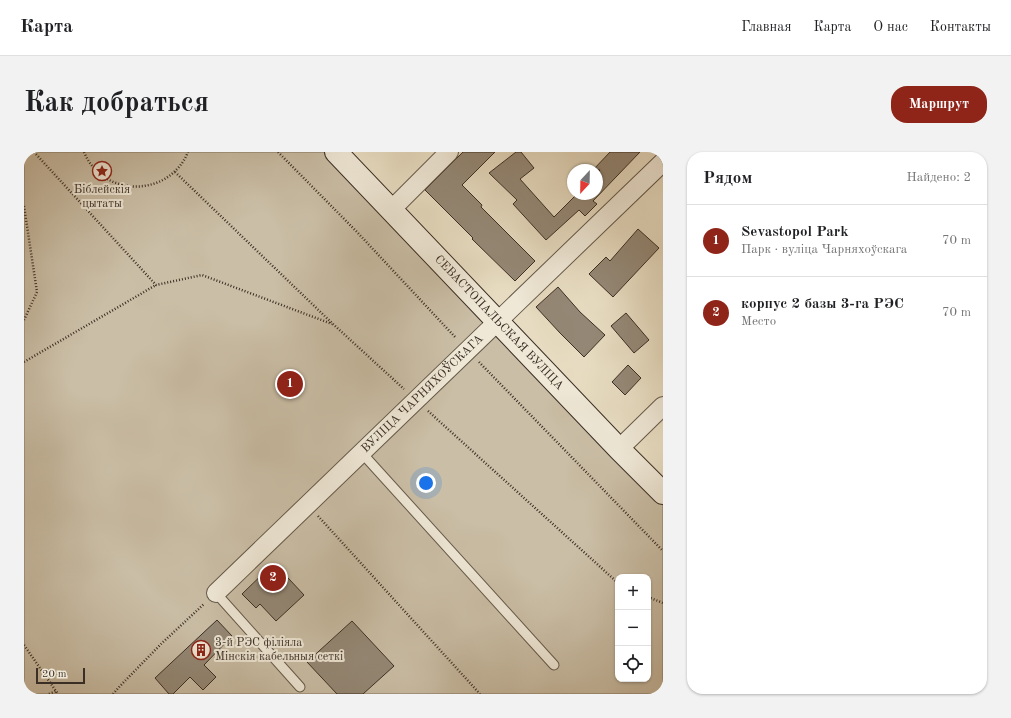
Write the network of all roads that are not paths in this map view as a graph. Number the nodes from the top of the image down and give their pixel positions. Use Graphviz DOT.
graph roads {
  1 [pos="336,152"];
  2 [pos="449,152"];
  3 [pos="663,162"];
  4 [pos="391,210"];
  5 [pos="497,322"];
  6 [pos="663,406"];
  7 [pos="619,449"];
  8 [pos="361,452"];
  9 [pos="663,493"];
  10 [pos="216,593"];
  11 [pos="554,665"];
  12 [pos="300,687"];
  1 -- 4 [label="street, СЕВАСТОПАЛЬСКАЯ ВУЛІЦА"];
  2 -- 4 [label="street"];
  3 -- 5 [label="street, ВУЛІЦА ЧАРНЯХОЎСКАГА"];
  4 -- 5 [label="street, СЕВАСТОПАЛЬСКАЯ ВУЛІЦА"];
  5 -- 7 [label="street, СЕВАСТОПАЛЬСКАЯ ВУЛІЦА"];
  5 -- 8 [label="street, ВУЛІЦА ЧАРНЯХОЎСКАГА"];
  6 -- 7 [label="street"];
  7 -- 9 [label="street, СЕВАСТОПАЛЬСКАЯ ВУЛІЦА"];
  8 -- 10 [label="street, ВУЛІЦА ЧАРНЯХОЎСКАГА"];
  8 -- 11 [label="lane"];
  10 -- 12 [label="lane"];
}
